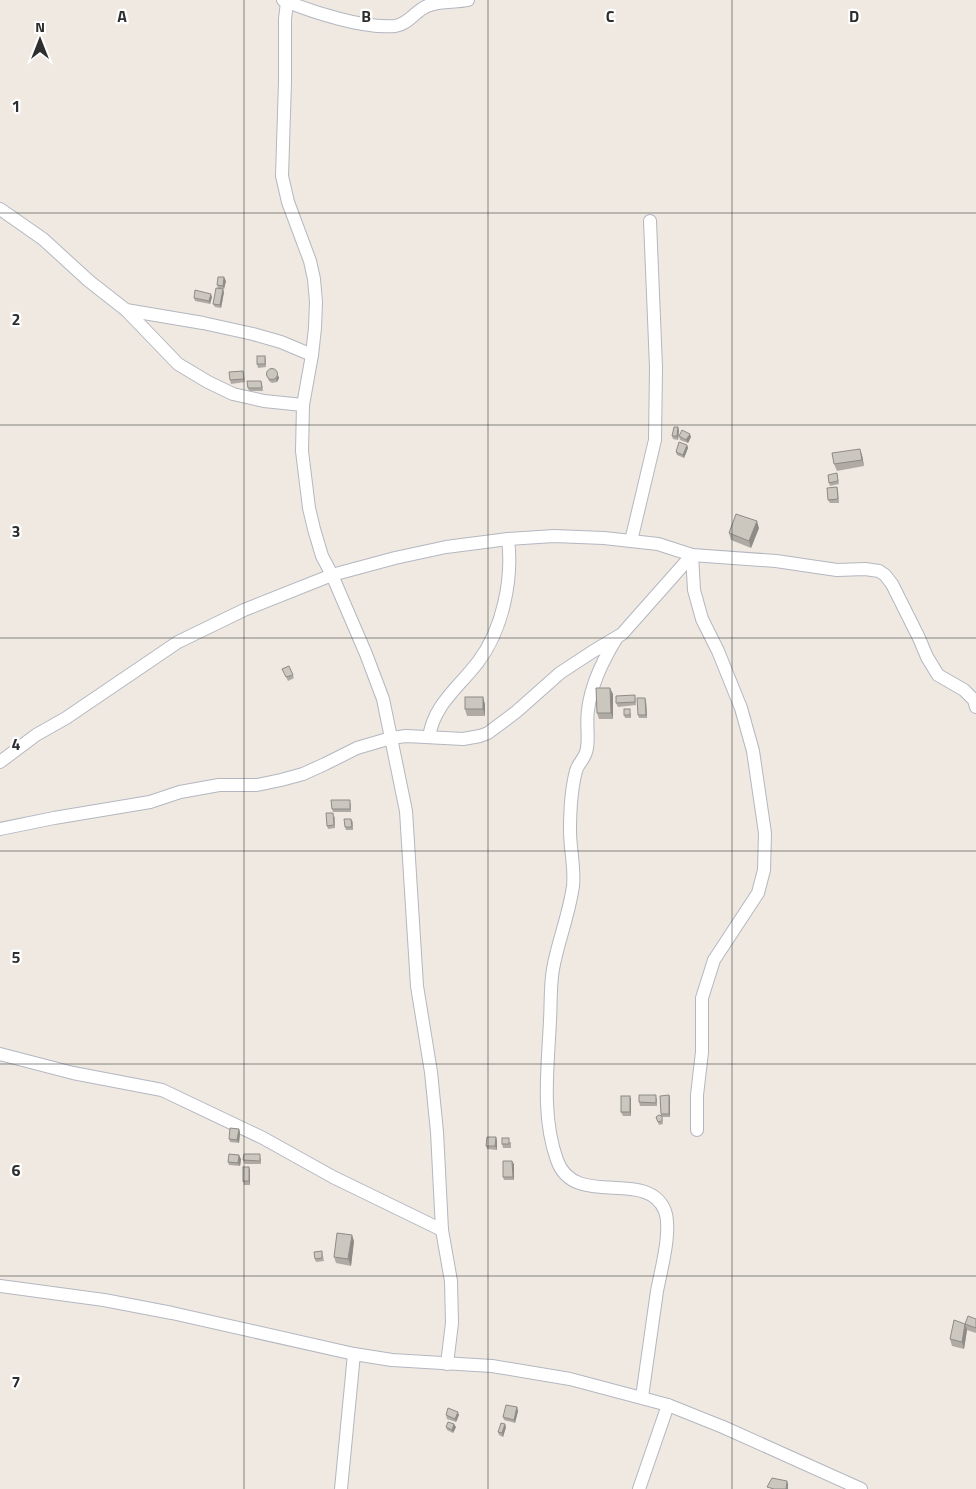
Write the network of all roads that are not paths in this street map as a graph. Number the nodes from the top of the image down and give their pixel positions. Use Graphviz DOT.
graph roads {
  1 [pos="468,0"];
  2 [pos="285,1"];
  3 [pos="0,209"];
  4 [pos="650,221"];
  5 [pos="126,310"];
  6 [pos="312,355"];
  7 [pos="303,405"];
  8 [pos="508,539"];
  9 [pos="631,541"];
  10 [pos="692,555"];
  11 [pos="332,575"];
  12 [pos="616,639"];
  13 [pos="976,707"];
  14 [pos="429,737"];
  15 [pos="391,738"];
  16 [pos="0,762"];
  17 [pos="0,829"];
  18 [pos="0,1054"];
  19 [pos="697,1130"];
  20 [pos="442,1230"];
  21 [pos="0,1286"];
  22 [pos="354,1354"];
  23 [pos="447,1364"];
  24 [pos="642,1397"];
  25 [pos="668,1405"];
  26 [pos="340,1489"];
  27 [pos="639,1489"];
  28 [pos="861,1489"];
  1 -- 2 [label="street"];
  2 -- 6 [label="street"];
  3 -- 5 [label="street"];
  4 -- 9 [label="street"];
  5 -- 6 [label="street"];
  5 -- 7 [label="street"];
  6 -- 7 [label="street"];
  7 -- 11 [label="street"];
  8 -- 9 [label="street"];
  8 -- 11 [label="street"];
  8 -- 14 [label="street"];
  9 -- 10 [label="street"];
  10 -- 12 [label="street"];
  10 -- 13 [label="street"];
  10 -- 19 [label="street"];
  11 -- 15 [label="street"];
  11 -- 16 [label="street"];
  12 -- 14 [label="street"];
  12 -- 24 [label="street"];
  14 -- 15 [label="street"];
  15 -- 17 [label="street"];
  15 -- 20 [label="street"];
  18 -- 20 [label="street"];
  20 -- 23 [label="street"];
  21 -- 22 [label="street"];
  22 -- 23 [label="street"];
  22 -- 26 [label="street"];
  23 -- 24 [label="street"];
  24 -- 25 [label="street"];
  25 -- 27 [label="street"];
  25 -- 28 [label="street"];
}
